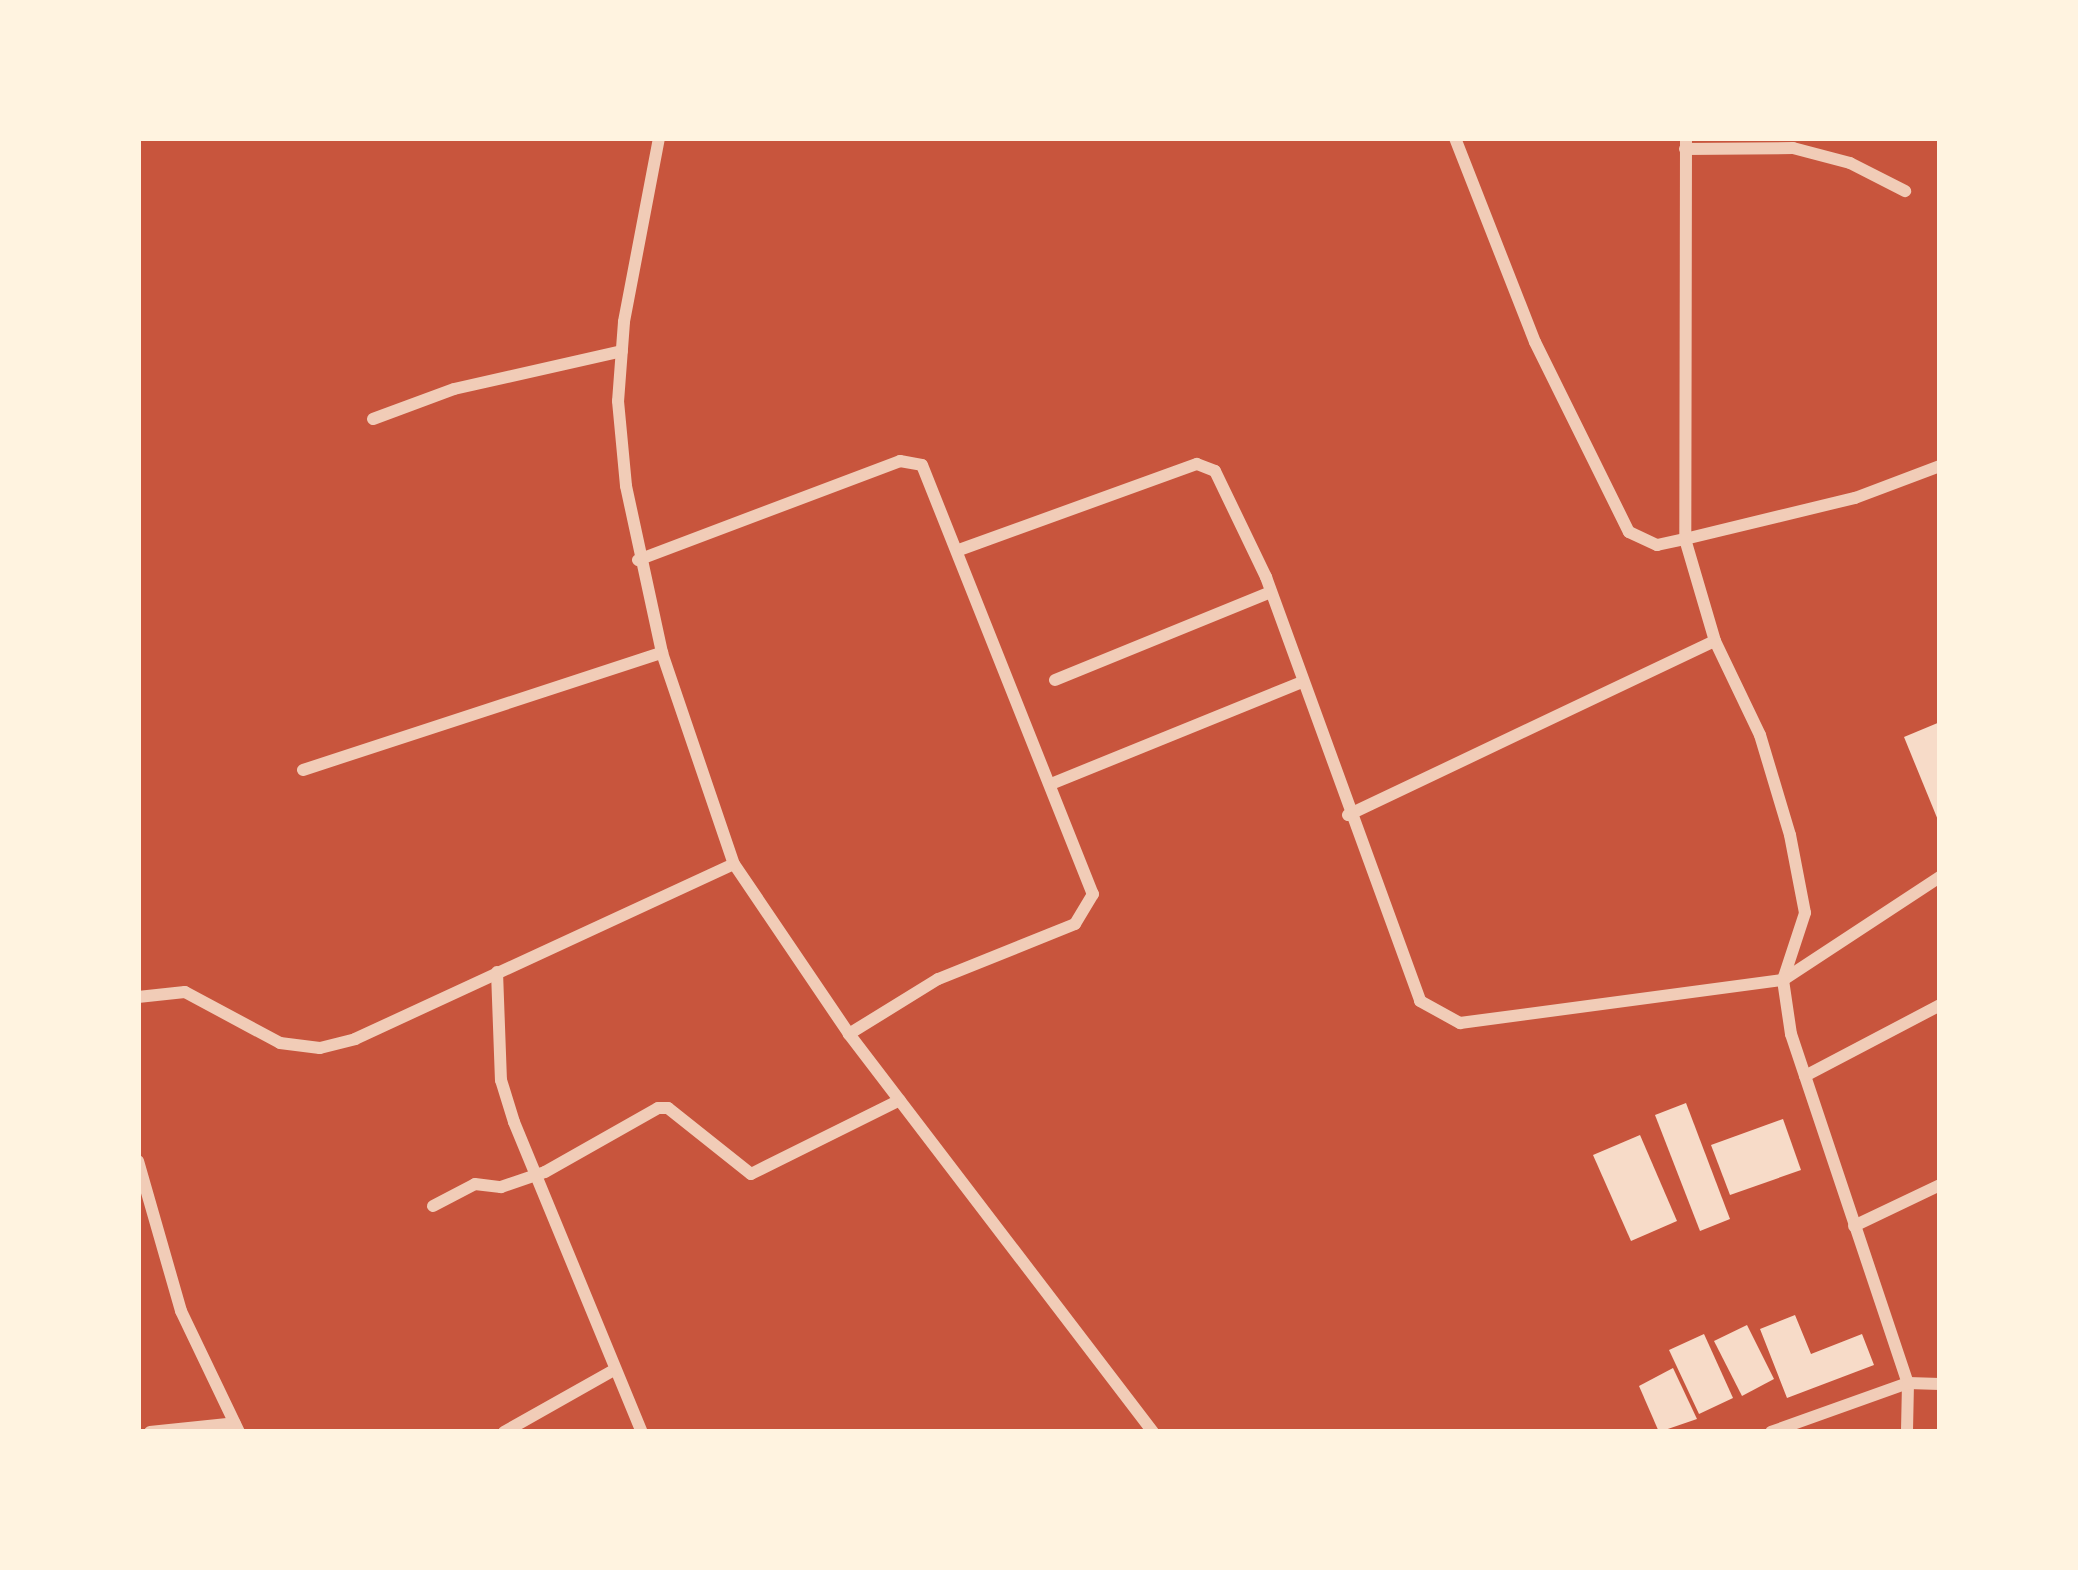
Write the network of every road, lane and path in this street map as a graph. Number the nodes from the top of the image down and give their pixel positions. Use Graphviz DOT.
graph roads {
  1 [pos="659,138"];
  2 [pos="1456,138"];
  3 [pos="1686,143"];
  4 [pos="1905,190"];
  5 [pos="622,351"];
  6 [pos="374,419"];
  7 [pos="1940,466"];
  8 [pos="1685,539"];
  9 [pos="958,550"];
  10 [pos="638,560"];
  11 [pos="1271,592"];
  12 [pos="1714,640"];
  13 [pos="662,653"];
  14 [pos="1055,680"];
  15 [pos="1302,682"];
  16 [pos="303,770"];
  17 [pos="1052,784"];
  18 [pos="1348,815"];
  19 [pos="734,864"];
  20 [pos="1940,877"];
  21 [pos="497,972"];
  22 [pos="1783,980"];
  23 [pos="138,997"];
  24 [pos="1940,1006"];
  25 [pos="849,1034"];
  26 [pos="1805,1076"];
  27 [pos="900,1100"];
  28 [pos="138,1161"];
  29 [pos="535,1176"];
  30 [pos="1940,1185"];
  31 [pos="433,1206"];
  32 [pos="1854,1226"];
  33 [pos="614,1370"];
  34 [pos="1908,1383"];
  35 [pos="1940,1384"];
  36 [pos="237,1428"];
  37 [pos="150,1432"];
  38 [pos="504,1432"];
  39 [pos="642,1432"];
  40 [pos="1153,1432"];
  41 [pos="1771,1432"];
  42 [pos="1906,1432"];
  1 -- 5 [label="street"];
  2 -- 8 [label="street"];
  3 -- 4 [label="street"];
  3 -- 8 [label="street"];
  5 -- 6 [label="street"];
  5 -- 10 [label="street"];
  7 -- 8 [label="street"];
  8 -- 12 [label="street"];
  9 -- 10 [label="street"];
  9 -- 11 [label="street"];
  9 -- 17 [label="street"];
  10 -- 13 [label="street"];
  11 -- 14 [label="street"];
  11 -- 15 [label="street"];
  12 -- 18 [label="street"];
  12 -- 22 [label="street"];
  13 -- 16 [label="street"];
  13 -- 19 [label="street"];
  15 -- 17 [label="street"];
  15 -- 18 [label="street"];
  17 -- 25 [label="street"];
  18 -- 22 [label="street"];
  19 -- 21 [label="street"];
  19 -- 25 [label="street"];
  20 -- 22 [label="street"];
  21 -- 23 [label="street"];
  21 -- 29 [label="street"];
  22 -- 26 [label="street"];
  24 -- 26 [label="street"];
  25 -- 27 [label="street"];
  26 -- 32 [label="street"];
  27 -- 29 [label="street"];
  27 -- 40 [label="street"];
  28 -- 36 [label="street"];
  29 -- 31 [label="street"];
  29 -- 33 [label="street"];
  30 -- 32 [label="street"];
  32 -- 34 [label="street"];
  33 -- 38 [label="street"];
  33 -- 39 [label="street"];
  34 -- 35 [label="street"];
  34 -- 41 [label="street"];
  34 -- 42 [label="street"];
  36 -- 37 [label="street"];
}
